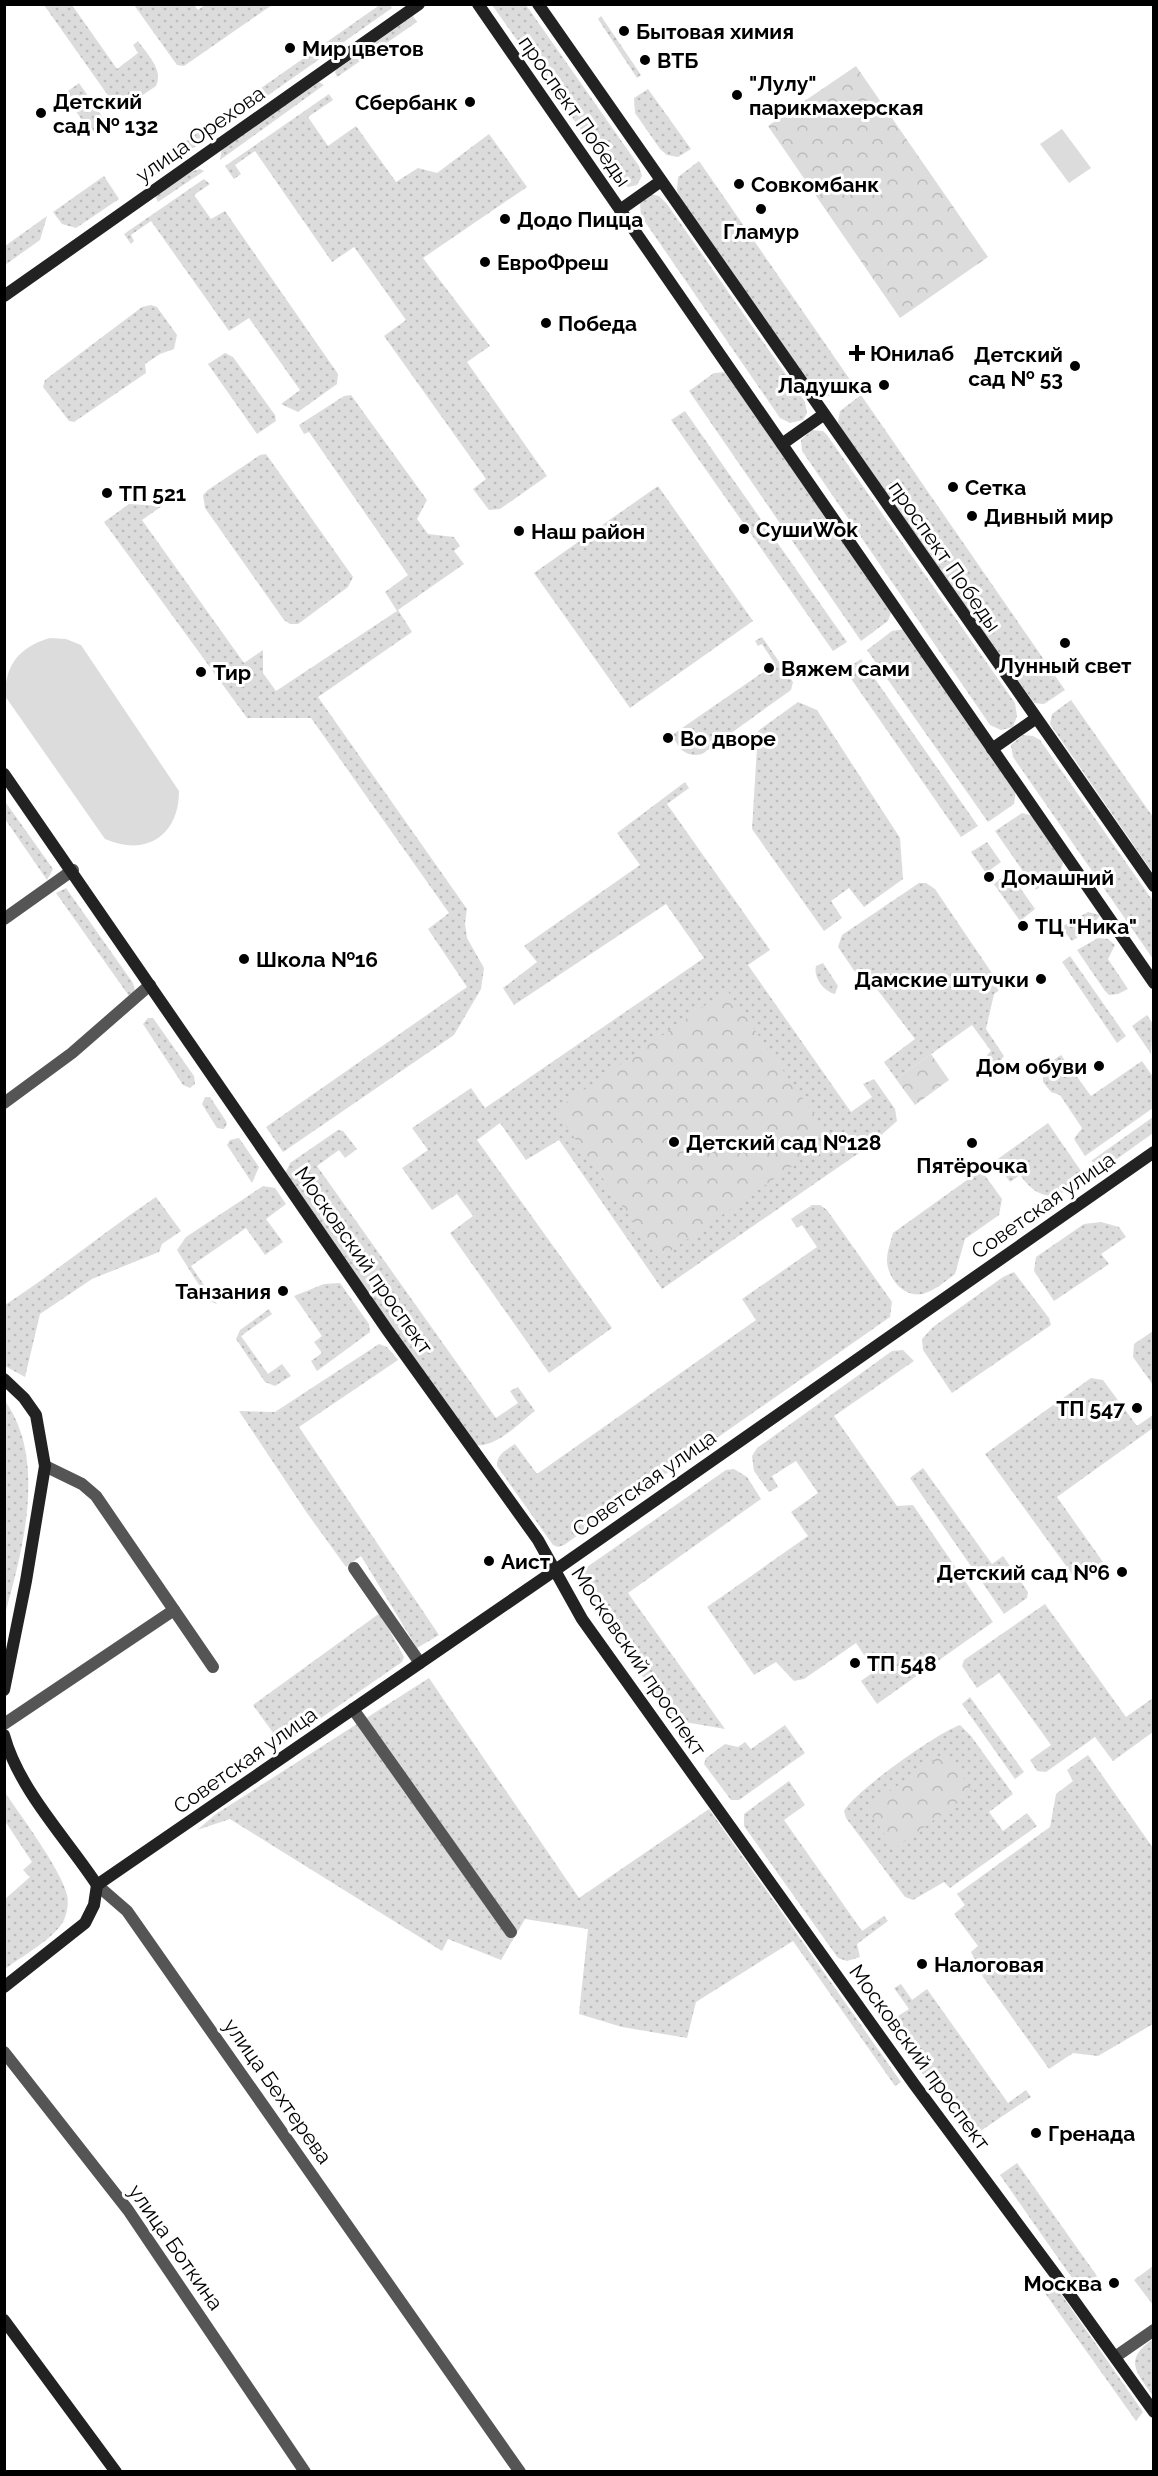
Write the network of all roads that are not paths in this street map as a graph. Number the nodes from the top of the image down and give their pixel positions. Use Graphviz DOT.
graph roads {
  1 [pos="419,4"];
  2 [pos="478,4"];
  3 [pos="538,4"];
  4 [pos="661,181"];
  5 [pos="620,210"];
  6 [pos="4,296"];
  7 [pos="824,415"];
  8 [pos="782,444"];
  9 [pos="1035,720"];
  10 [pos="992,749"];
  11 [pos="4,774"];
  12 [pos="73,870"];
  13 [pos="1154,886"];
  14 [pos="4,919"];
  15 [pos="1154,983"];
  16 [pos="150,985"];
  17 [pos="4,1103"];
  18 [pos="1154,1152"];
  19 [pos="4,1379"];
  20 [pos="45,1466"];
  21 [pos="354,1568"];
  22 [pos="554,1571"];
  23 [pos="174,1610"];
  24 [pos="420,1663"];
  25 [pos="213,1667"];
  26 [pos="4,1690"];
  27 [pos="353,1709"];
  28 [pos="4,1724"];
  29 [pos="4,1735"];
  30 [pos="97,1885"];
  31 [pos="511,1932"];
  32 [pos="4,1987"];
  33 [pos="4,2052"];
  34 [pos="4,2320"];
  35 [pos="1154,2330"];
  36 [pos="1115,2358"];
  37 [pos="1154,2412"];
  38 [pos="116,2472"];
  39 [pos="305,2472"];
  40 [pos="520,2472"];
  1 -- 6 [label="street, улица Орехова"];
  2 -- 5 [label="street, проспект Победы"];
  3 -- 4 [label="street, проспект Победы"];
  4 -- 5 [label="street, проспект Победы"];
  4 -- 7 [label="street, проспект Победы"];
  5 -- 8 [label="street, проспект Победы"];
  7 -- 8 [label="street"];
  7 -- 9 [label="street, проспект Победы"];
  8 -- 10 [label="street, проспект Победы"];
  9 -- 10 [label="street"];
  9 -- 13 [label="street, проспект Победы"];
  10 -- 15 [label="street, проспект Победы"];
  11 -- 12 [label="street, Московский проспект"];
  12 -- 14 [label="street"];
  12 -- 16 [label="street, Московский проспект"];
  16 -- 17 [label="street"];
  16 -- 22 [label="street, Московский проспект"];
  18 -- 22 [label="street, Советская улица"];
  19 -- 20 [label="street"];
  20 -- 23 [label="street"];
  20 -- 26 [label="street"];
  21 -- 24 [label="street"];
  22 -- 24 [label="street, Советская улица"];
  22 -- 36 [label="street, Московский проспект"];
  23 -- 25 [label="street"];
  23 -- 28 [label="street"];
  24 -- 27 [label="street, Советская улица"];
  27 -- 30 [label="street, Советская улица"];
  27 -- 31 [label="street"];
  29 -- 30 [label="street, улица Бехтерева"];
  30 -- 32 [label="street"];
  30 -- 40 [label="street, улица Бехтерева"];
  33 -- 39 [label="street, улица Боткина"];
  34 -- 38 [label="street"];
  35 -- 36 [label="street"];
  36 -- 37 [label="street, Московский проспект"];
}
